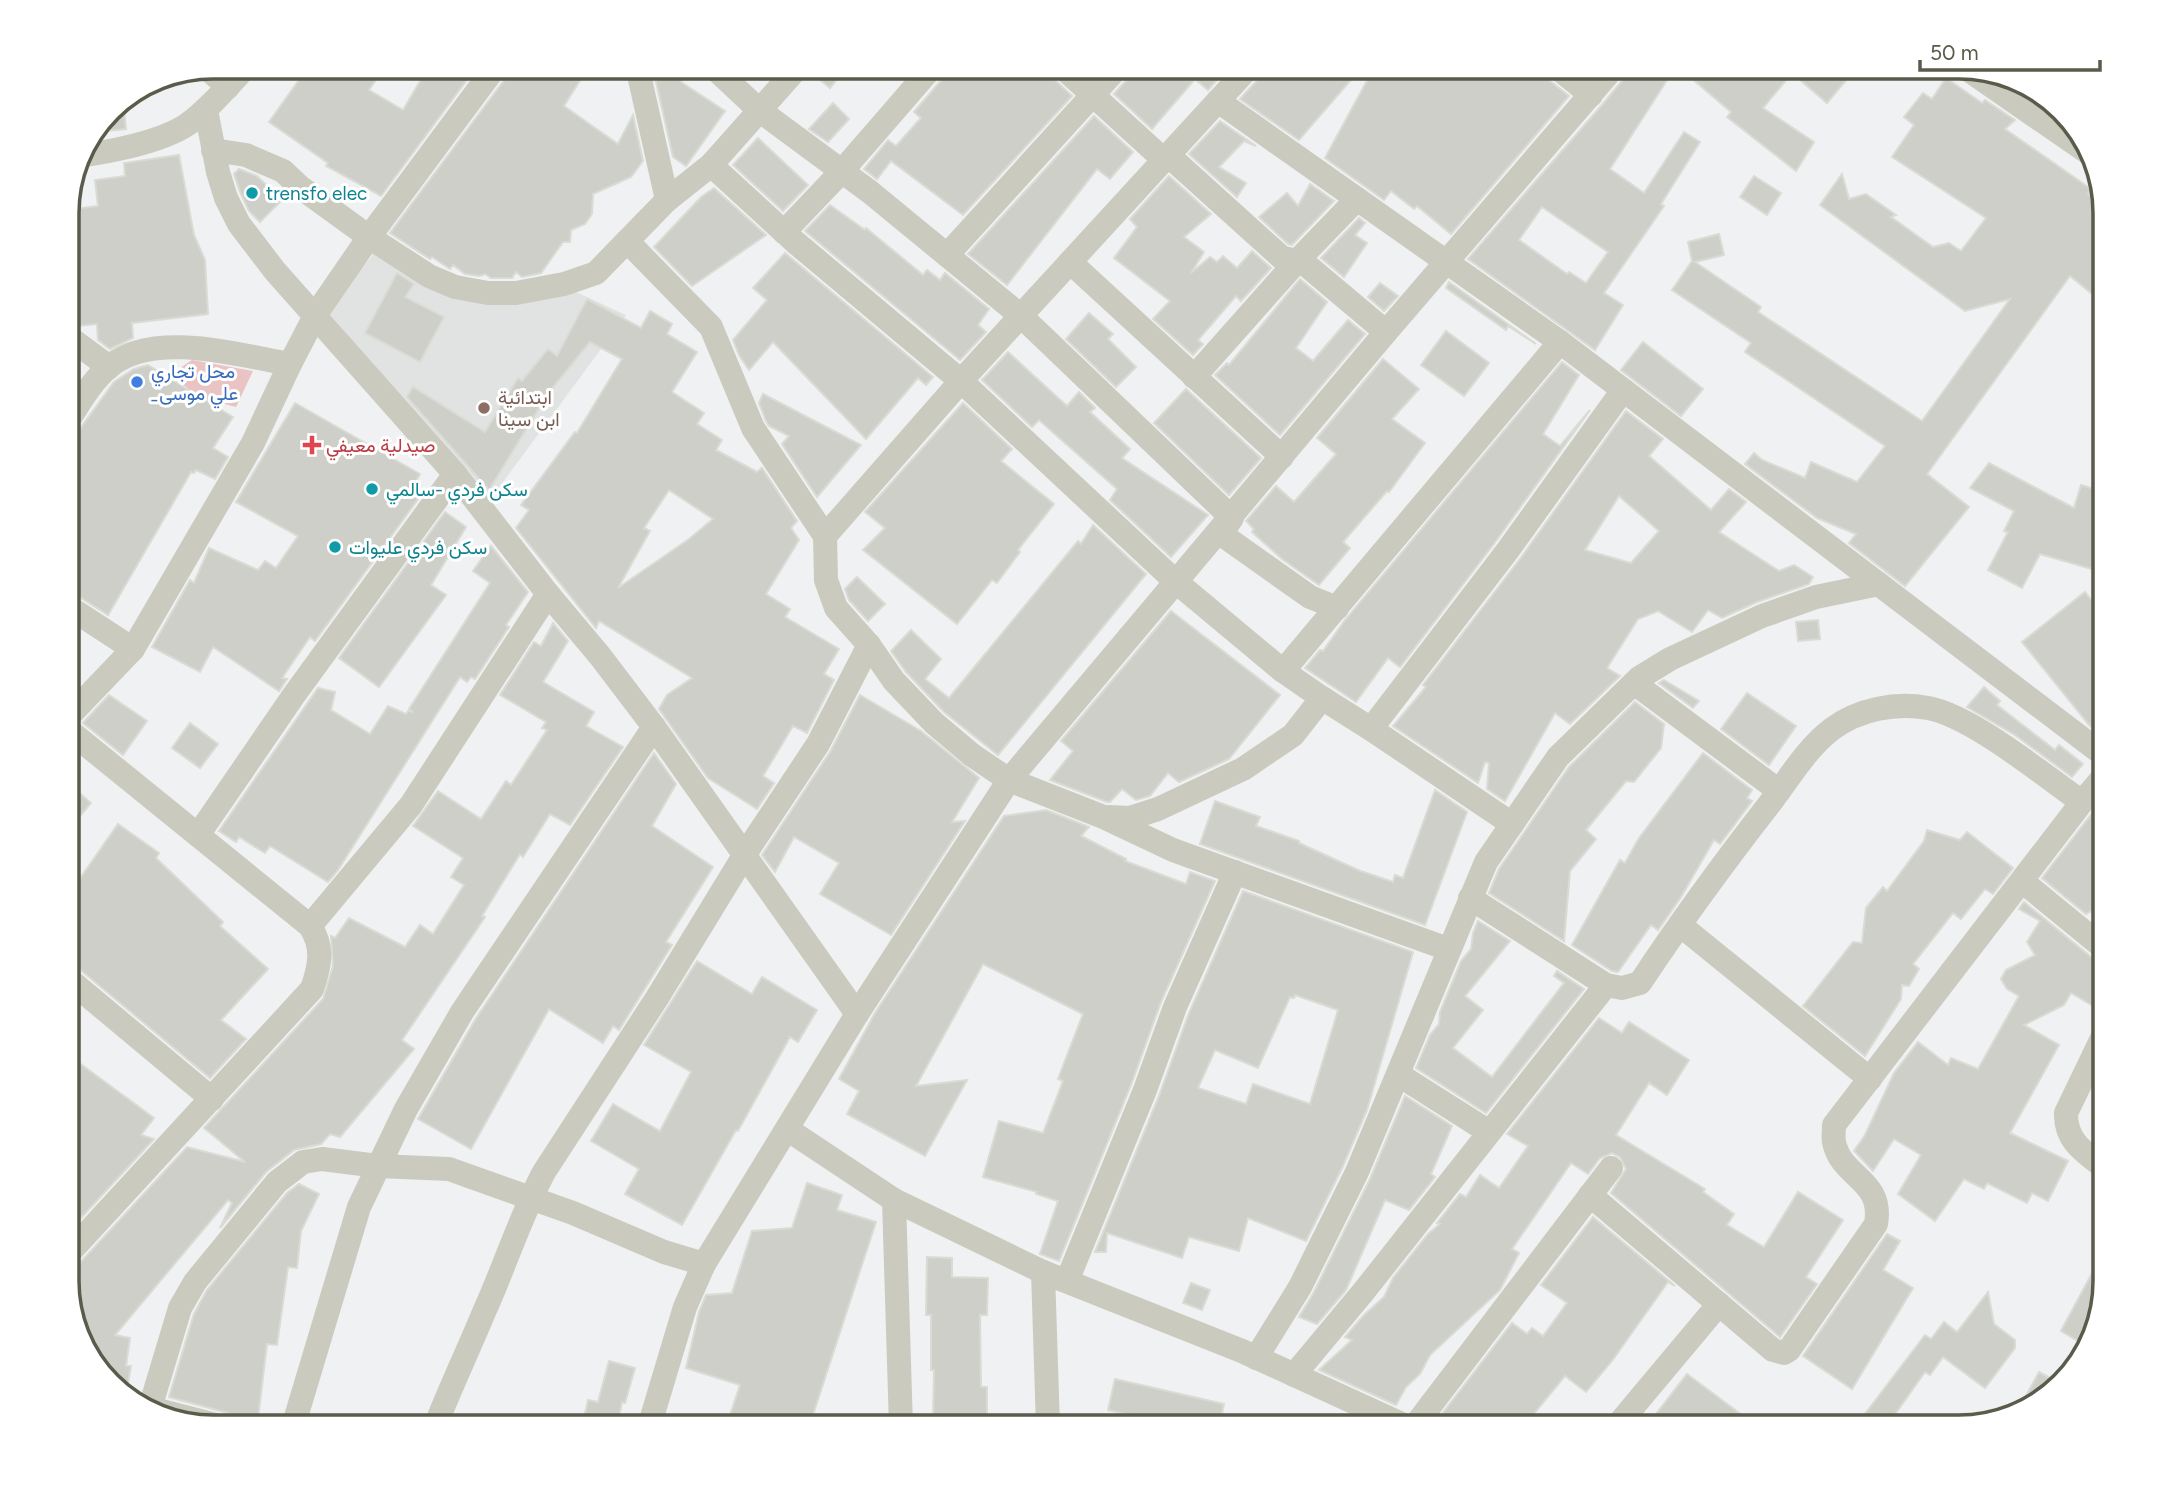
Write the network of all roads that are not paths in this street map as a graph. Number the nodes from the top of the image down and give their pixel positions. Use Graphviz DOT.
graph roads {
  1 [pos="219,79"];
  2 [pos="235,79"];
  3 [pos="486,79"];
  4 [pos="640,79"];
  5 [pos="726,79"];
  6 [pos="787,79"];
  7 [pos="922,79"];
  8 [pos="1075,79"];
  9 [pos="1107,79"];
  10 [pos="1238,79"];
  11 [pos="1571,79"];
  12 [pos="1604,79"];
  13 [pos="1984,81"];
  14 [pos="228,87"];
  15 [pos="1093,95"];
  16 [pos="1591,95"];
  17 [pos="1218,101"];
  18 [pos="206,110"];
  19 [pos="759,110"];
  20 [pos="2073,142"];
  21 [pos="213,150"];
  22 [pos="92,154"];
  23 [pos="1166,158"];
  24 [pos="711,165"];
  25 [pos="842,171"];
  26 [pos="1357,199"];
  27 [pos="667,200"];
  28 [pos="784,232"];
  29 [pos="369,237"];
  30 [pos="627,241"];
  31 [pos="947,255"];
  32 [pos="1297,261"];
  33 [pos="1070,262"];
  34 [pos="1447,264"];
  35 [pos="316,314"];
  36 [pos="1021,316"];
  37 [pos="1386,332"];
  38 [pos="1560,342"];
  39 [pos="79,345"];
  40 [pos="289,364"];
  41 [pos="109,367"];
  42 [pos="1195,377"];
  43 [pos="961,381"];
  44 [pos="1623,390"];
  45 [pos="79,404"];
  46 [pos="1282,457"];
  47 [pos="455,474"];
  48 [pos="1232,518"];
  49 [pos="825,536"];
  50 [pos="1175,581"];
  51 [pos="1879,584"];
  52 [pos="548,594"];
  53 [pos="1337,608"];
  54 [pos="79,614"];
  55 [pos="869,645"];
  56 [pos="133,649"];
  57 [pos="1283,671"];
  58 [pos="1634,683"];
  59 [pos="1322,698"];
  60 [pos="79,705"];
  61 [pos="654,727"];
  62 [pos="1371,729"];
  63 [pos="79,739"];
  64 [pos="2093,747"];
  65 [pos="1009,780"];
  66 [pos="2093,789"];
  67 [pos="1779,791"];
  68 [pos="2082,802"];
  69 [pos="1101,817"];
  70 [pos="1512,824"];
  71 [pos="198,835"];
  72 [pos="745,854"];
  73 [pos="1234,872"];
  74 [pos="2022,881"];
  75 [pos="1470,898"];
  76 [pos="1680,925"];
  77 [pos="310,926"];
  78 [pos="2093,939"];
  79 [pos="1448,950"];
  80 [pos="1606,985"];
  81 [pos="79,993"];
  82 [pos="857,1014"];
  83 [pos="2093,1057"];
  84 [pos="1398,1074"];
  85 [pos="1870,1079"];
  86 [pos="212,1099"];
  87 [pos="787,1129"];
  88 [pos="1489,1132"];
  89 [pos="2093,1159"];
  90 [pos="378,1166"];
  91 [pos="1611,1168"];
  92 [pos="1590,1195"];
  93 [pos="530,1199"];
  94 [pos="894,1200"];
  95 [pos="79,1242"];
  96 [pos="704,1264"];
  97 [pos="1043,1272"];
  98 [pos="1067,1281"];
  99 [pos="1718,1304"];
  100 [pos="1256,1358"];
  101 [pos="1294,1375"];
  102 [pos="152,1401"];
  103 [pos="297,1415"];
  104 [pos="440,1415"];
  105 [pos="653,1415"];
  106 [pos="901,1415"];
  107 [pos="1048,1415"];
  108 [pos="1382,1415"];
  109 [pos="1422,1415"];
  110 [pos="1626,1415"];
  1 -- 14 [label="street"];
  2 -- 14 [label="street"];
  3 -- 29 [label="street"];
  4 -- 27 [label="street"];
  5 -- 19 [label="street"];
  6 -- 19 [label="street"];
  7 -- 25 [label="street"];
  8 -- 15 [label="street"];
  9 -- 15 [label="street"];
  10 -- 17 [label="street"];
  11 -- 16 [label="street"];
  12 -- 16 [label="street"];
  13 -- 20 [label="street"];
  14 -- 18 [label="street"];
  15 -- 23 [label="street"];
  15 -- 31 [label="street"];
  16 -- 34 [label="street"];
  17 -- 23 [label="street"];
  17 -- 26 [label="street"];
  18 -- 21 [label="street"];
  18 -- 22 [label="street"];
  19 -- 24 [label="street"];
  19 -- 25 [label="street"];
  21 -- 29 [label="street"];
  21 -- 35 [label="street"];
  23 -- 32 [label="street"];
  23 -- 33 [label="street"];
  24 -- 27 [label="street"];
  24 -- 28 [label="street"];
  25 -- 28 [label="street"];
  25 -- 31 [label="street"];
  26 -- 32 [label="street"];
  26 -- 34 [label="street"];
  27 -- 30 [label="street"];
  28 -- 43 [label="street"];
  29 -- 30 [label="street"];
  29 -- 35 [label="street"];
  30 -- 49 [label="street"];
  31 -- 36 [label="street"];
  32 -- 37 [label="street"];
  32 -- 42 [label="street"];
  33 -- 36 [label="street"];
  33 -- 42 [label="street"];
  34 -- 37 [label="street"];
  34 -- 38 [label="street"];
  35 -- 40 [label="street"];
  35 -- 47 [label="street"];
  36 -- 43 [label="street"];
  36 -- 48 [label="street"];
  37 -- 46 [label="street"];
  38 -- 44 [label="street"];
  38 -- 53 [label="street"];
  39 -- 41 [label="street"];
  40 -- 41 [label="street"];
  40 -- 56 [label="street"];
  41 -- 45 [label="street"];
  42 -- 46 [label="street"];
  43 -- 49 [label="street"];
  43 -- 50 [label="street"];
  44 -- 51 [label="street"];
  44 -- 62 [label="street"];
  46 -- 48 [label="street"];
  47 -- 52 [label="street"];
  47 -- 71 [label="street"];
  48 -- 50 [label="street"];
  48 -- 53 [label="street"];
  49 -- 55 [label="street"];
  50 -- 57 [label="street"];
  50 -- 65 [label="street"];
  51 -- 58 [label="street"];
  51 -- 64 [label="street"];
  52 -- 61 [label="street"];
  52 -- 77 [label="street"];
  53 -- 57 [label="street"];
  54 -- 56 [label="street"];
  55 -- 65 [label="street"];
  55 -- 72 [label="street"];
  56 -- 60 [label="street"];
  57 -- 59 [label="street"];
  58 -- 67 [label="street"];
  58 -- 70 [label="street"];
  59 -- 62 [label="street"];
  59 -- 69 [label="street"];
  61 -- 72 [label="street"];
  61 -- 90 [label="street"];
  62 -- 70 [label="street"];
  63 -- 71 [label="street"];
  65 -- 69 [label="street"];
  65 -- 82 [label="street"];
  66 -- 68 [label="street"];
  67 -- 68 [label="street"];
  67 -- 76 [label="street"];
  68 -- 74 [label="street"];
  69 -- 73 [label="street"];
  70 -- 75 [label="street"];
  71 -- 77 [label="street"];
  72 -- 82 [label="street"];
  72 -- 93 [label="street"];
  73 -- 79 [label="street"];
  73 -- 98 [label="street"];
  74 -- 78 [label="street"];
  74 -- 85 [label="street"];
  75 -- 79 [label="street"];
  75 -- 80 [label="street"];
  76 -- 80 [label="street"];
  76 -- 85 [label="street"];
  77 -- 86 [label="street"];
  79 -- 84 [label="street"];
  80 -- 88 [label="street"];
  81 -- 86 [label="street"];
  82 -- 87 [label="street"];
  83 -- 89 [label="street"];
  84 -- 88 [label="street"];
  84 -- 100 [label="street"];
  85 -- 99 [label="street"];
  86 -- 95 [label="street"];
  87 -- 94 [label="street"];
  87 -- 96 [label="street"];
  88 -- 101 [label="street"];
  90 -- 93 [label="street"];
  90 -- 102 [label="street"];
  90 -- 103 [label="street"];
  91 -- 92 [label="street"];
  92 -- 99 [label="street"];
  92 -- 109 [label="street"];
  93 -- 96 [label="street"];
  93 -- 104 [label="street"];
  94 -- 97 [label="street"];
  94 -- 106 [label="street"];
  96 -- 105 [label="street"];
  97 -- 98 [label="street"];
  97 -- 107 [label="street"];
  98 -- 100 [label="street"];
  99 -- 110 [label="street"];
  100 -- 101 [label="street"];
  101 -- 108 [label="street"];
}
